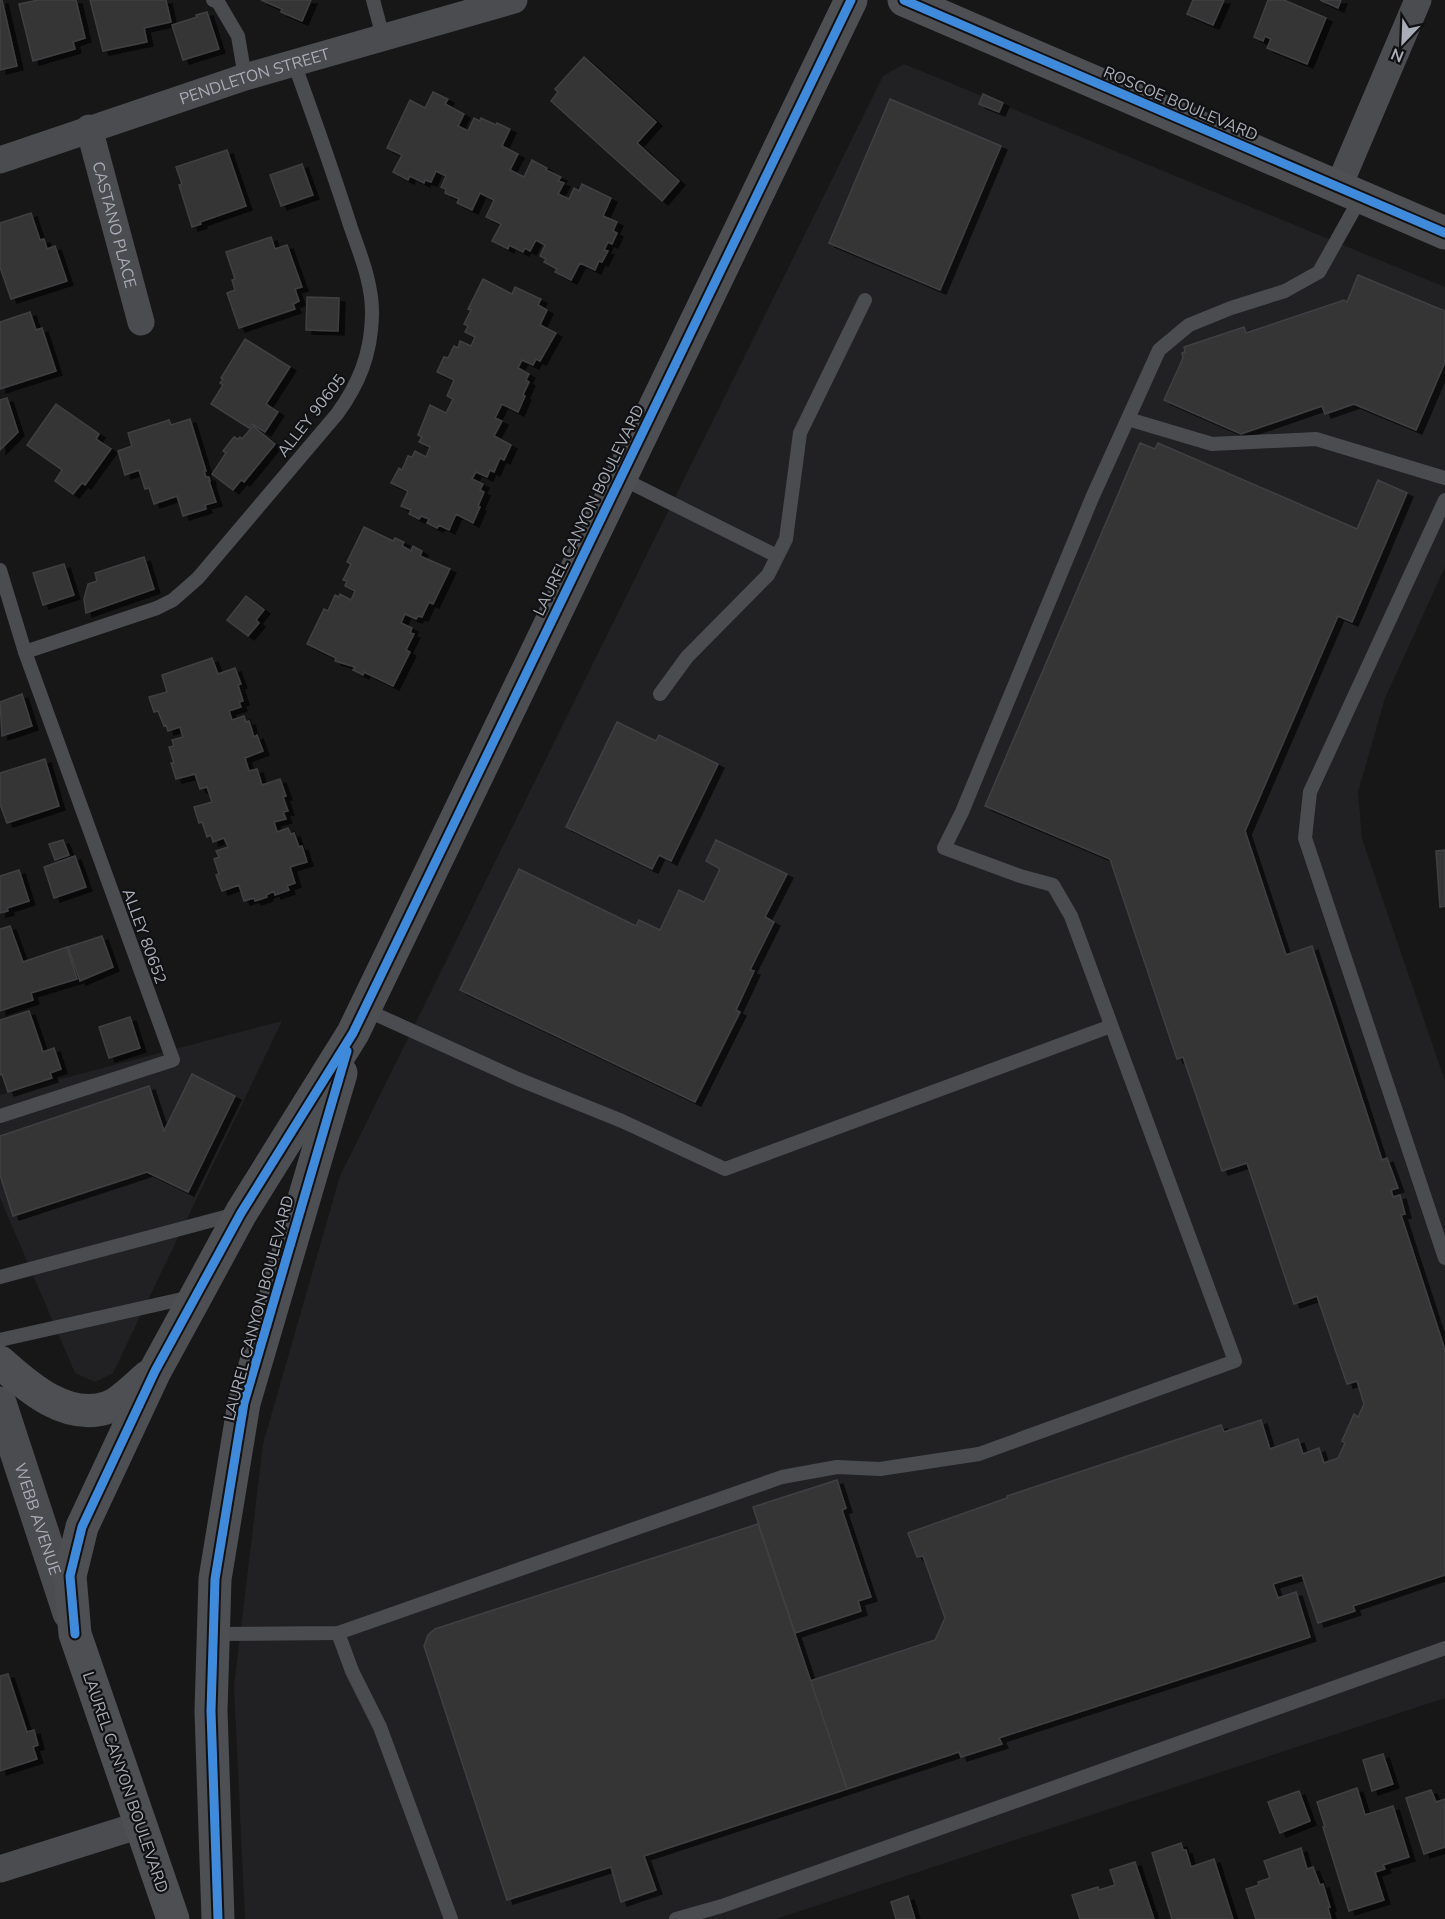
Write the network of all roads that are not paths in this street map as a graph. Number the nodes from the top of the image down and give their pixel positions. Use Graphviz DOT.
graph roads {
  1 [pos="213,0"];
  2 [pos="373,0"];
  3 [pos="514,0"];
  4 [pos="851,0"];
  5 [pos="904,0"];
  6 [pos="1418,0"];
  7 [pos="383,38"];
  8 [pos="294,63"];
  9 [pos="245,77"];
  10 [pos="89,128"];
  11 [pos="0,160"];
  12 [pos="1350,193"];
  13 [pos="1445,233"];
  14 [pos="865,300"];
  15 [pos="141,322"];
  16 [pos="1128,419"];
  17 [pos="621,478"];
  18 [pos="1445,478"];
  19 [pos="1445,500"];
  20 [pos="777,556"];
  21 [pos="0,570"];
  22 [pos="25,652"];
  23 [pos="660,694"];
  24 [pos="358,1021"];
  25 [pos="1112,1026"];
  26 [pos="0,1116"];
  27 [pos="241,1213"];
  28 [pos="1445,1258"];
  29 [pos="0,1277"];
  30 [pos="196,1296"];
  31 [pos="0,1340"];
  32 [pos="0,1362"];
  33 [pos="155,1371"];
  34 [pos="0,1403"];
  35 [pos="338,1632"];
  36 [pos="75,1634"];
  37 [pos="213,1634"];
  38 [pos="1445,1648"];
  39 [pos="141,1825"];
  40 [pos="0,1869"];
  41 [pos="173,1919"];
  42 [pos="218,1919"];
  43 [pos="451,1919"];
  44 [pos="676,1919"];
  1 -- 9 [label="lane"];
  2 -- 7 [label="lane"];
  3 -- 7 [label="street, PENDLETON STREET"];
  4 -- 17 [label="main road, LAUREL CANYON BOULEVARD"];
  5 -- 12 [label="main road, ROSCOE BOULEVARD"];
  6 -- 12 [label="street"];
  7 -- 8 [label="street, PENDLETON STREET"];
  8 -- 9 [label="street, PENDLETON STREET"];
  8 -- 22 [label="lane, ALLEY 90605"];
  9 -- 10 [label="street, PENDLETON STREET"];
  10 -- 11 [label="street, PENDLETON STREET"];
  10 -- 15 [label="street, CASTANO PLACE"];
  12 -- 13 [label="main road, ROSCOE BOULEVARD"];
  12 -- 16 [label="lane"];
  14 -- 20 [label="lane"];
  16 -- 18 [label="lane"];
  16 -- 25 [label="lane"];
  17 -- 20 [label="lane"];
  17 -- 24 [label="main road, LAUREL CANYON BOULEVARD"];
  19 -- 28 [label="lane"];
  20 -- 23 [label="lane"];
  21 -- 22 [label="lane"];
  22 -- 26 [label="lane, ALLEY 80652"];
  24 -- 25 [label="lane"];
  24 -- 27 [label="main road, LAUREL CANYON BOULEVARD"];
  24 -- 37 [label="main road, LAUREL CANYON BOULEVARD"];
  25 -- 35 [label="lane"];
  27 -- 29 [label="lane"];
  27 -- 30 [label="main road, LAUREL CANYON BOULEVARD"];
  30 -- 31 [label="lane"];
  30 -- 33 [label="main road, LAUREL CANYON BOULEVARD"];
  32 -- 33 [label="main road"];
  33 -- 36 [label="main road, LAUREL CANYON BOULEVARD"];
  34 -- 36 [label="street, WEBB AVENUE"];
  35 -- 37 [label="lane"];
  35 -- 43 [label="lane"];
  36 -- 39 [label="main road, LAUREL CANYON BOULEVARD"];
  37 -- 42 [label="main road, LAUREL CANYON BOULEVARD"];
  38 -- 44 [label="lane"];
  39 -- 40 [label="street"];
  39 -- 41 [label="main road, LAUREL CANYON BOULEVARD"];
}
